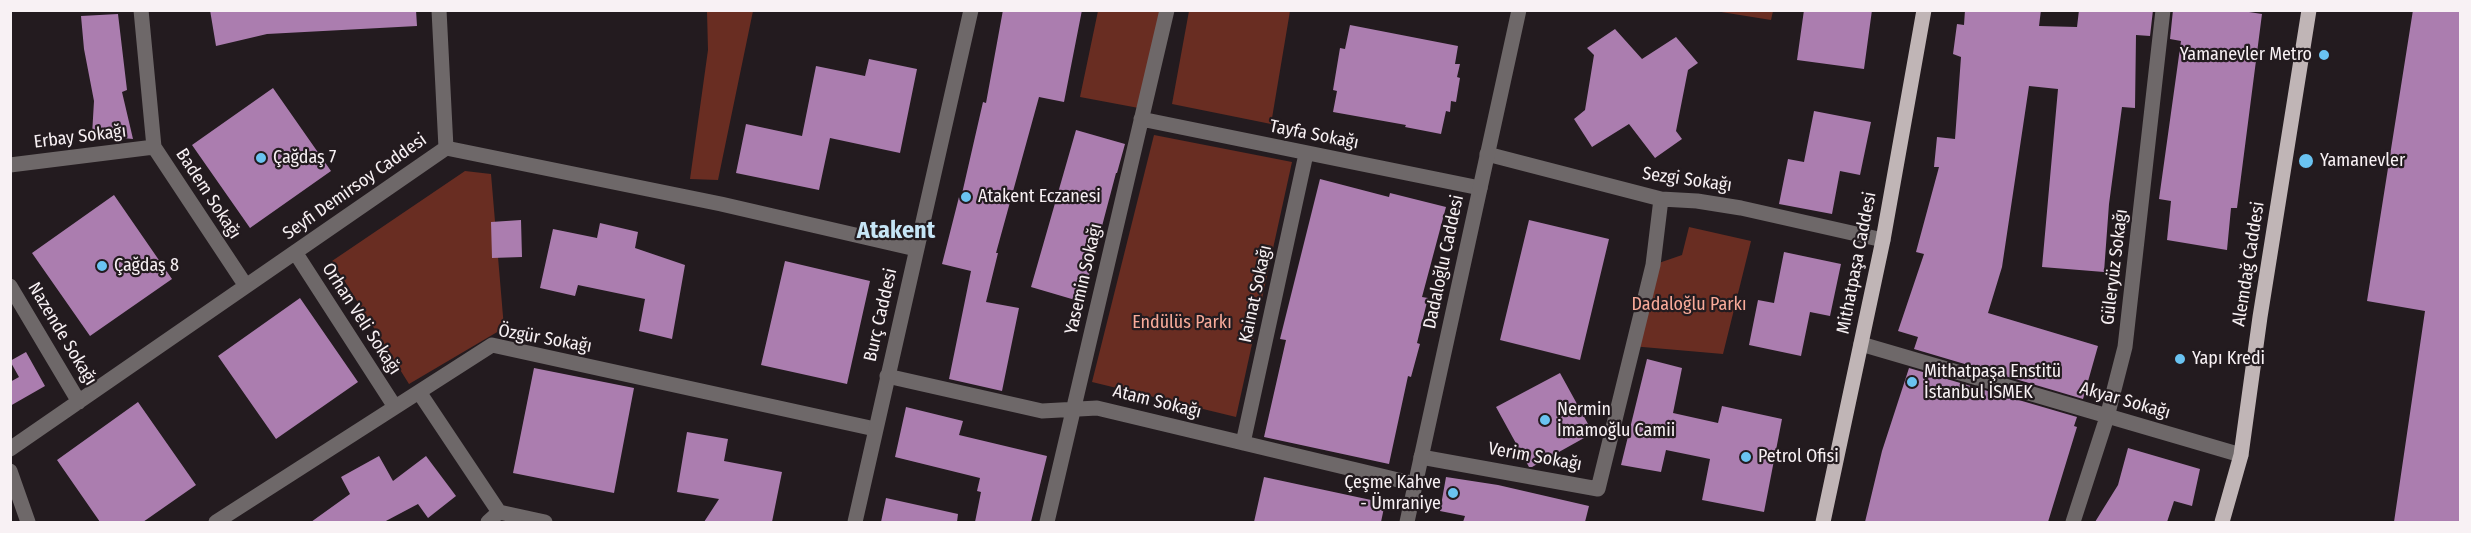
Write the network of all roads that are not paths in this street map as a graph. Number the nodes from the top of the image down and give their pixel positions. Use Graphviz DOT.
graph roads {
  1 [pos="141,10"];
  2 [pos="439,10"];
  3 [pos="970,10"];
  4 [pos="1167,10"];
  5 [pos="1519,10"];
  6 [pos="1924,10"];
  7 [pos="2163,10"];
  8 [pos="2308,10"];
  9 [pos="1141,119"];
  10 [pos="154,147"];
  11 [pos="446,148"];
  12 [pos="1306,154"];
  13 [pos="1487,154"];
  14 [pos="10,165"];
  15 [pos="1480,188"];
  16 [pos="1661,199"];
  17 [pos="1883,240"];
  18 [pos="916,249"];
  19 [pos="295,252"];
  20 [pos="10,286"];
  21 [pos="246,286"];
  22 [pos="1861,345"];
  23 [pos="887,376"];
  24 [pos="419,392"];
  25 [pos="80,402"];
  26 [pos="395,408"];
  27 [pos="1073,409"];
  28 [pos="2107,417"];
  29 [pos="875,429"];
  30 [pos="1243,443"];
  31 [pos="10,449"];
  32 [pos="2241,455"];
  33 [pos="1421,457"];
  34 [pos="10,471"];
  35 [pos="1415,484"];
  36 [pos="494,517"];
  37 [pos="28,522"];
  38 [pos="216,522"];
  39 [pos="545,522"];
  40 [pos="855,522"];
  41 [pos="1047,522"];
  42 [pos="1407,522"];
  43 [pos="1822,522"];
  44 [pos="2073,522"];
  45 [pos="2223,522"];
  1 -- 10 [label="street, Badem Sokağı"];
  2 -- 11 [label="street"];
  3 -- 18 [label="street, Burç Caddesi"];
  4 -- 9 [label="street, Yasemin Sokağı"];
  5 -- 13 [label="street, Dadaloğlu Caddesi"];
  6 -- 17 [label="main road, Mithatpaşa Caddesi"];
  7 -- 28 [label="street, Güleryüz Sokağı"];
  8 -- 32 [label="main road, Alemdağ Caddesi"];
  9 -- 12 [label="street, Tayfa Sokağı"];
  9 -- 27 [label="street, Yasemin Sokağı"];
  10 -- 14 [label="street, Erbay Sokağı"];
  10 -- 21 [label="street, Badem Sokağı"];
  11 -- 18 [label="street, Seyfi Demirsoy Caddesi"];
  11 -- 19 [label="street, Seyfi Demirsoy Caddesi"];
  12 -- 15 [label="street, Tayfa Sokağı"];
  12 -- 30 [label="street, Kainat Sokağı"];
  13 -- 15 [label="street, Dadaloğlu Caddesi"];
  13 -- 16 [label="street, Sezgi Sokağı"];
  15 -- 33 [label="street, Dadaloğlu Caddesi"];
  16 -- 17 [label="street, Sezgi Sokağı"];
  16 -- 33 [label="street, Verim Sokağı"];
  17 -- 22 [label="main road, Mithatpaşa Caddesi"];
  18 -- 23 [label="street, Burç Caddesi"];
  19 -- 21 [label="street, Seyfi Demirsoy Caddesi"];
  19 -- 26 [label="street, Orhan Veli Sokağı"];
  20 -- 25 [label="street, Nazende Sokağı"];
  21 -- 25 [label="street, Seyfi Demirsoy Caddesi"];
  22 -- 28 [label="street, Akyar Sokağı"];
  22 -- 43 [label="main road, Mithatpaşa Caddesi"];
  23 -- 27 [label="street, Atam Sokağı"];
  23 -- 29 [label="street, Burç Caddesi"];
  24 -- 26 [label="street, Özgür Sokağı"];
  24 -- 29 [label="street, Özgür Sokağı"];
  24 -- 36 [label="street"];
  25 -- 31 [label="street, Seyfi Demirsoy Caddesi"];
  26 -- 38 [label="street, Özgür Sokağı"];
  27 -- 30 [label="street, Atam Sokağı"];
  27 -- 41 [label="street, Yasemin Sokağı"];
  28 -- 32 [label="street, Akyar Sokağı"];
  28 -- 44 [label="street, Güleryüz Sokağı"];
  29 -- 40 [label="street, Burç Caddesi"];
  30 -- 35 [label="street, Atam Sokağı"];
  32 -- 45 [label="main road, Alemdağ Caddesi"];
  33 -- 35 [label="street, Dadaloğlu Caddesi"];
  34 -- 37 [label="street"];
  35 -- 42 [label="street, Dadaloğlu Caddesi"];
  36 -- 39 [label="street"];
}
